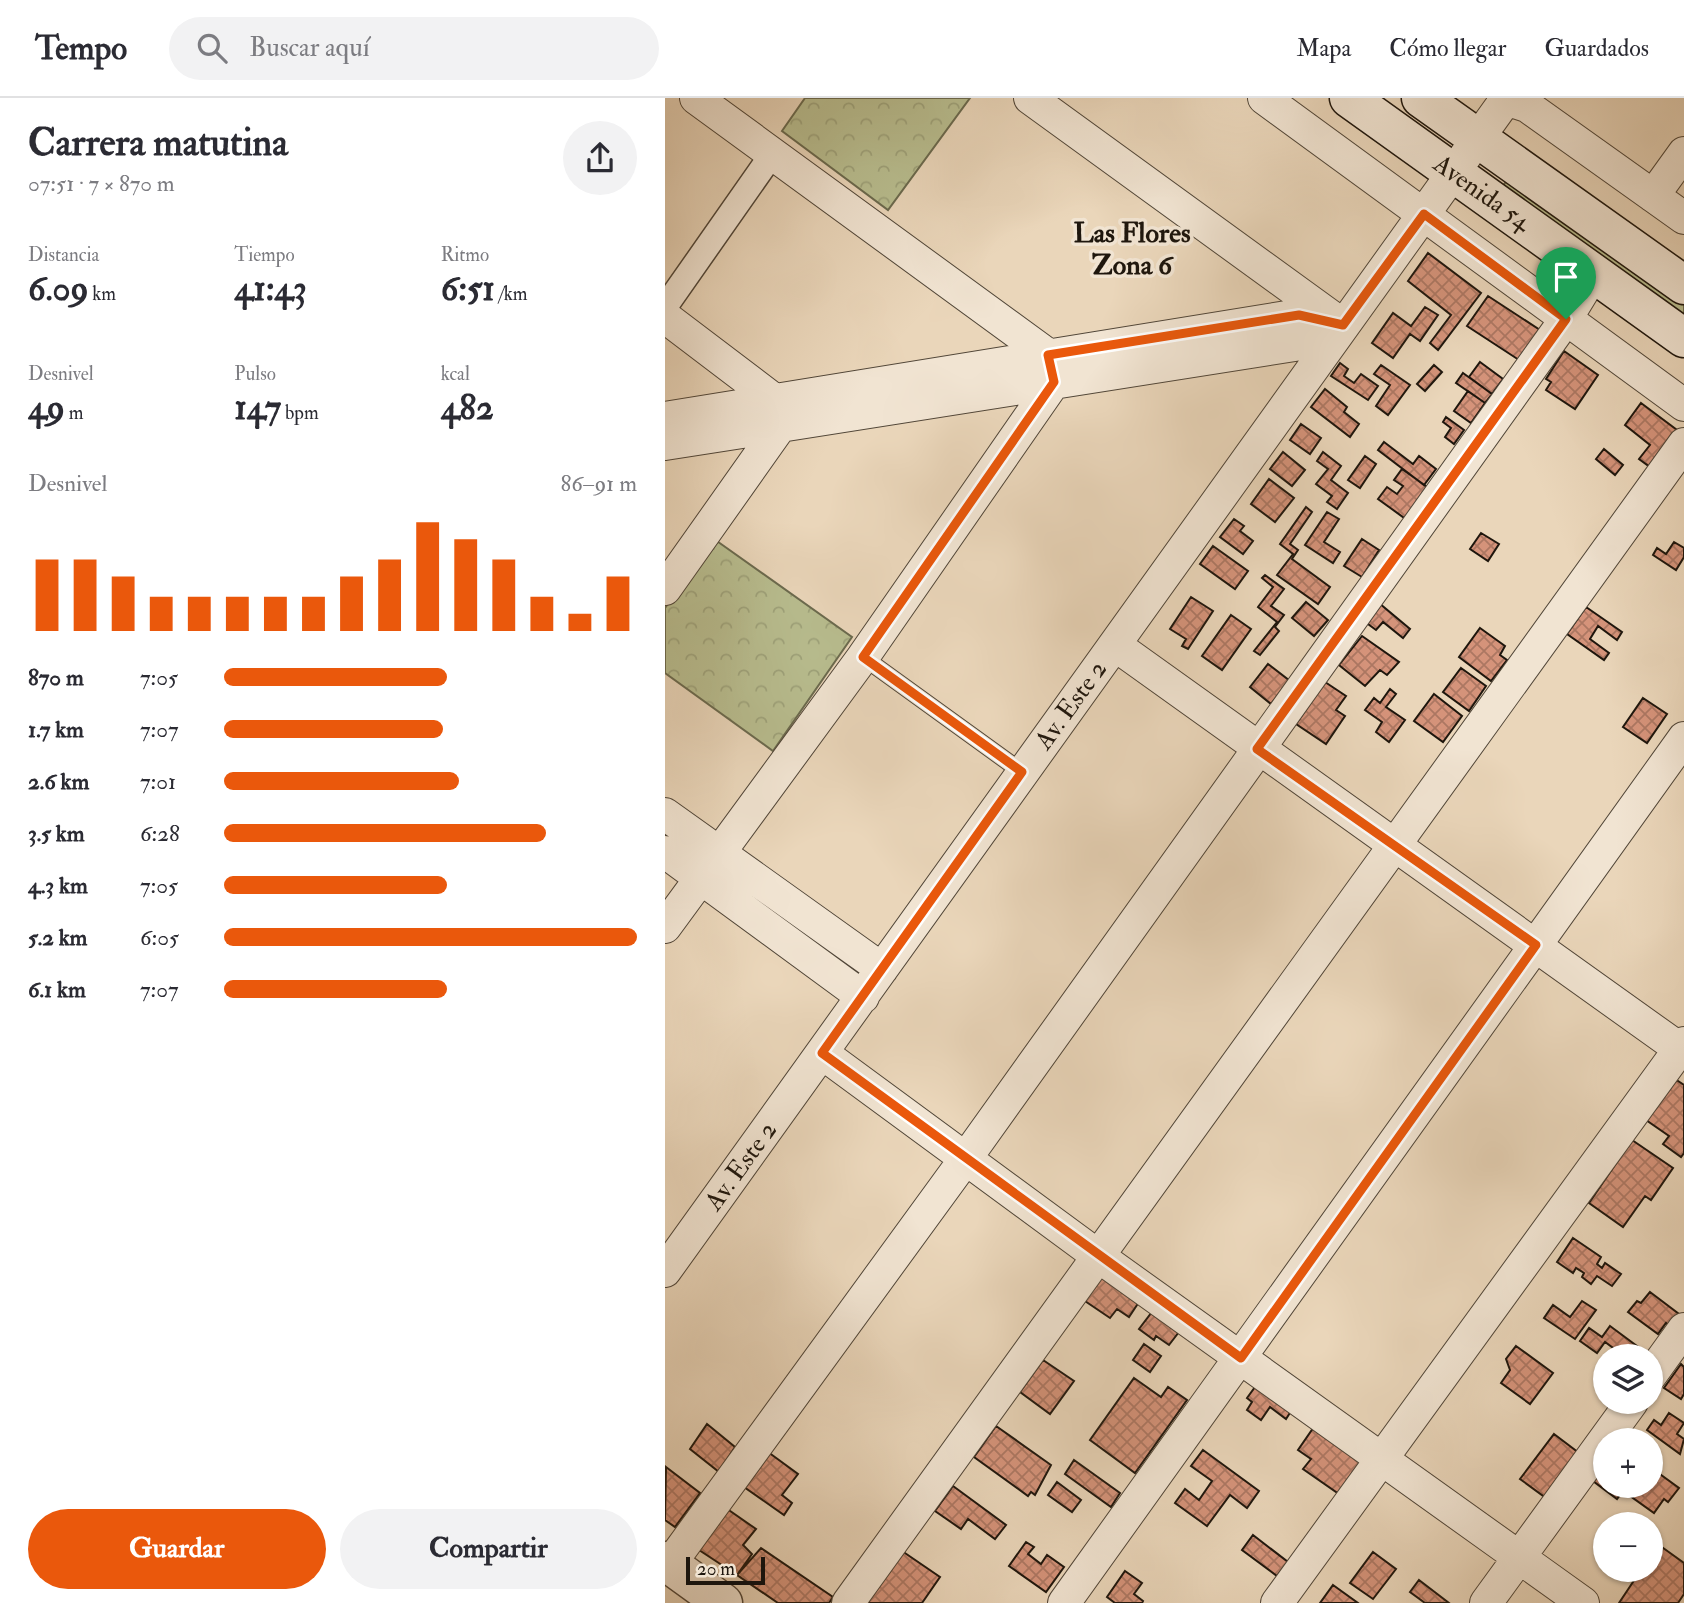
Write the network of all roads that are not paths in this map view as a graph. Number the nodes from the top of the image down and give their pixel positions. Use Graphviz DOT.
graph roads {
  1 [pos="696,98"];
  2 [pos="1030,98"];
  3 [pos="1264,98"];
  4 [pos="1349,98"];
  5 [pos="1421,98"];
  6 [pos="1506,98"];
  7 [pos="1478,140"];
  8 [pos="773,153"];
  9 [pos="1684,153"];
  10 [pos="1454,173"];
  11 [pos="1653,196"];
  12 [pos="1424,214"];
  13 [pos="1684,218"];
  14 [pos="1594,272"];
  15 [pos="1684,285"];
  16 [pos="665,307"];
  17 [pos="665,317"];
  18 [pos="1566,319"];
  19 [pos="1338,332"];
  20 [pos="1684,338"];
  21 [pos="1051,368"];
  22 [pos="1684,405"];
  23 [pos="778,412"];
  24 [pos="665,418"];
  25 [pos="665,444"];
  26 [pos="1684,444"];
  27 [pos="665,589"];
  28 [pos="1115,645"];
  29 [pos="863,657"];
  30 [pos="1684,737"];
  31 [pos="1257,749"];
  32 [pos="1022,772"];
  33 [pos="665,814"];
  34 [pos="1392,845"];
  35 [pos="665,852"];
  36 [pos="710,865"];
  37 [pos="665,928"];
  38 [pos="1536,945"];
  39 [pos="882,969"];
  40 [pos="863,997"];
  41 [pos="1683,1048"];
  42 [pos="822,1053"];
  43 [pos="966,1158"];
  44 [pos="669,1256"];
  45 [pos="1098,1256"];
  46 [pos="1684,1329"];
  47 [pos="1241,1358"];
  48 [pos="1663,1358"];
  49 [pos="1623,1414"];
  50 [pos="1381,1459"];
  51 [pos="1519,1558"];
  52 [pos="667,1563"];
  53 [pos="723,1603"];
  54 [pos="848,1603"];
  55 [pos="1064,1603"];
  56 [pos="1277,1603"];
  57 [pos="1486,1603"];
  58 [pos="1583,1603"];
  1 -- 8 [label="street"];
  2 -- 19 [label="street"];
  3 -- 12 [label="street"];
  4 -- 10 [label="main road, Avenida 54"];
  5 -- 7 [label="main road, Avenida 54"];
  6 -- 7 [label="street, Av. Este 2"];
  6 -- 11 [label="street"];
  7 -- 10 [label="street, Av. Este 2"];
  7 -- 15 [label="main road, Avenida 54"];
  8 -- 16 [label="street"];
  8 -- 21 [label="street"];
  9 -- 11 [label="street"];
  10 -- 12 [label="street, Av. Este 2"];
  10 -- 14 [label="main road, Avenida 54"];
  11 -- 13 [label="street"];
  12 -- 18 [label="street"];
  12 -- 19 [label="street, Av. Este 2"];
  14 -- 18 [label="street"];
  14 -- 20 [label="main road, Avenida 54"];
  17 -- 23 [label="street"];
  18 -- 22 [label="street"];
  18 -- 31 [label="street"];
  19 -- 21 [label="street"];
  19 -- 28 [label="street, Av. Este 2"];
  21 -- 23 [label="street"];
  21 -- 29 [label="street"];
  23 -- 24 [label="street"];
  23 -- 25 [label="street"];
  23 -- 27 [label="street"];
  26 -- 34 [label="street"];
  28 -- 31 [label="street"];
  28 -- 32 [label="street, Av. Este 2"];
  29 -- 32 [label="lane"];
  29 -- 36 [label="street"];
  30 -- 38 [label="street"];
  31 -- 34 [label="street"];
  31 -- 43 [label="street"];
  32 -- 39 [label="street, Av. Este 2"];
  33 -- 36 [label="street"];
  34 -- 38 [label="street"];
  34 -- 45 [label="street"];
  35 -- 36 [label="street"];
  36 -- 37 [label="street"];
  36 -- 39 [label="street"];
  36 -- 40 [label="street"];
  38 -- 41 [label="street"];
  38 -- 47 [label="street"];
  39 -- 40 [label="street, Av. Este 2"];
  40 -- 42 [label="street, Av. Este 2"];
  41 -- 50 [label="street"];
  42 -- 43 [label="street"];
  42 -- 44 [label="street, Av. Este 2"];
  43 -- 45 [label="street"];
  43 -- 52 [label="street"];
  45 -- 47 [label="street"];
  45 -- 54 [label="street"];
  46 -- 48 [label="street"];
  47 -- 50 [label="street"];
  47 -- 55 [label="street"];
  49 -- 51 [label="street"];
  50 -- 51 [label="street"];
  50 -- 56 [label="street"];
  51 -- 57 [label="street"];
  51 -- 58 [label="street"];
  52 -- 53 [label="main road"];
}
